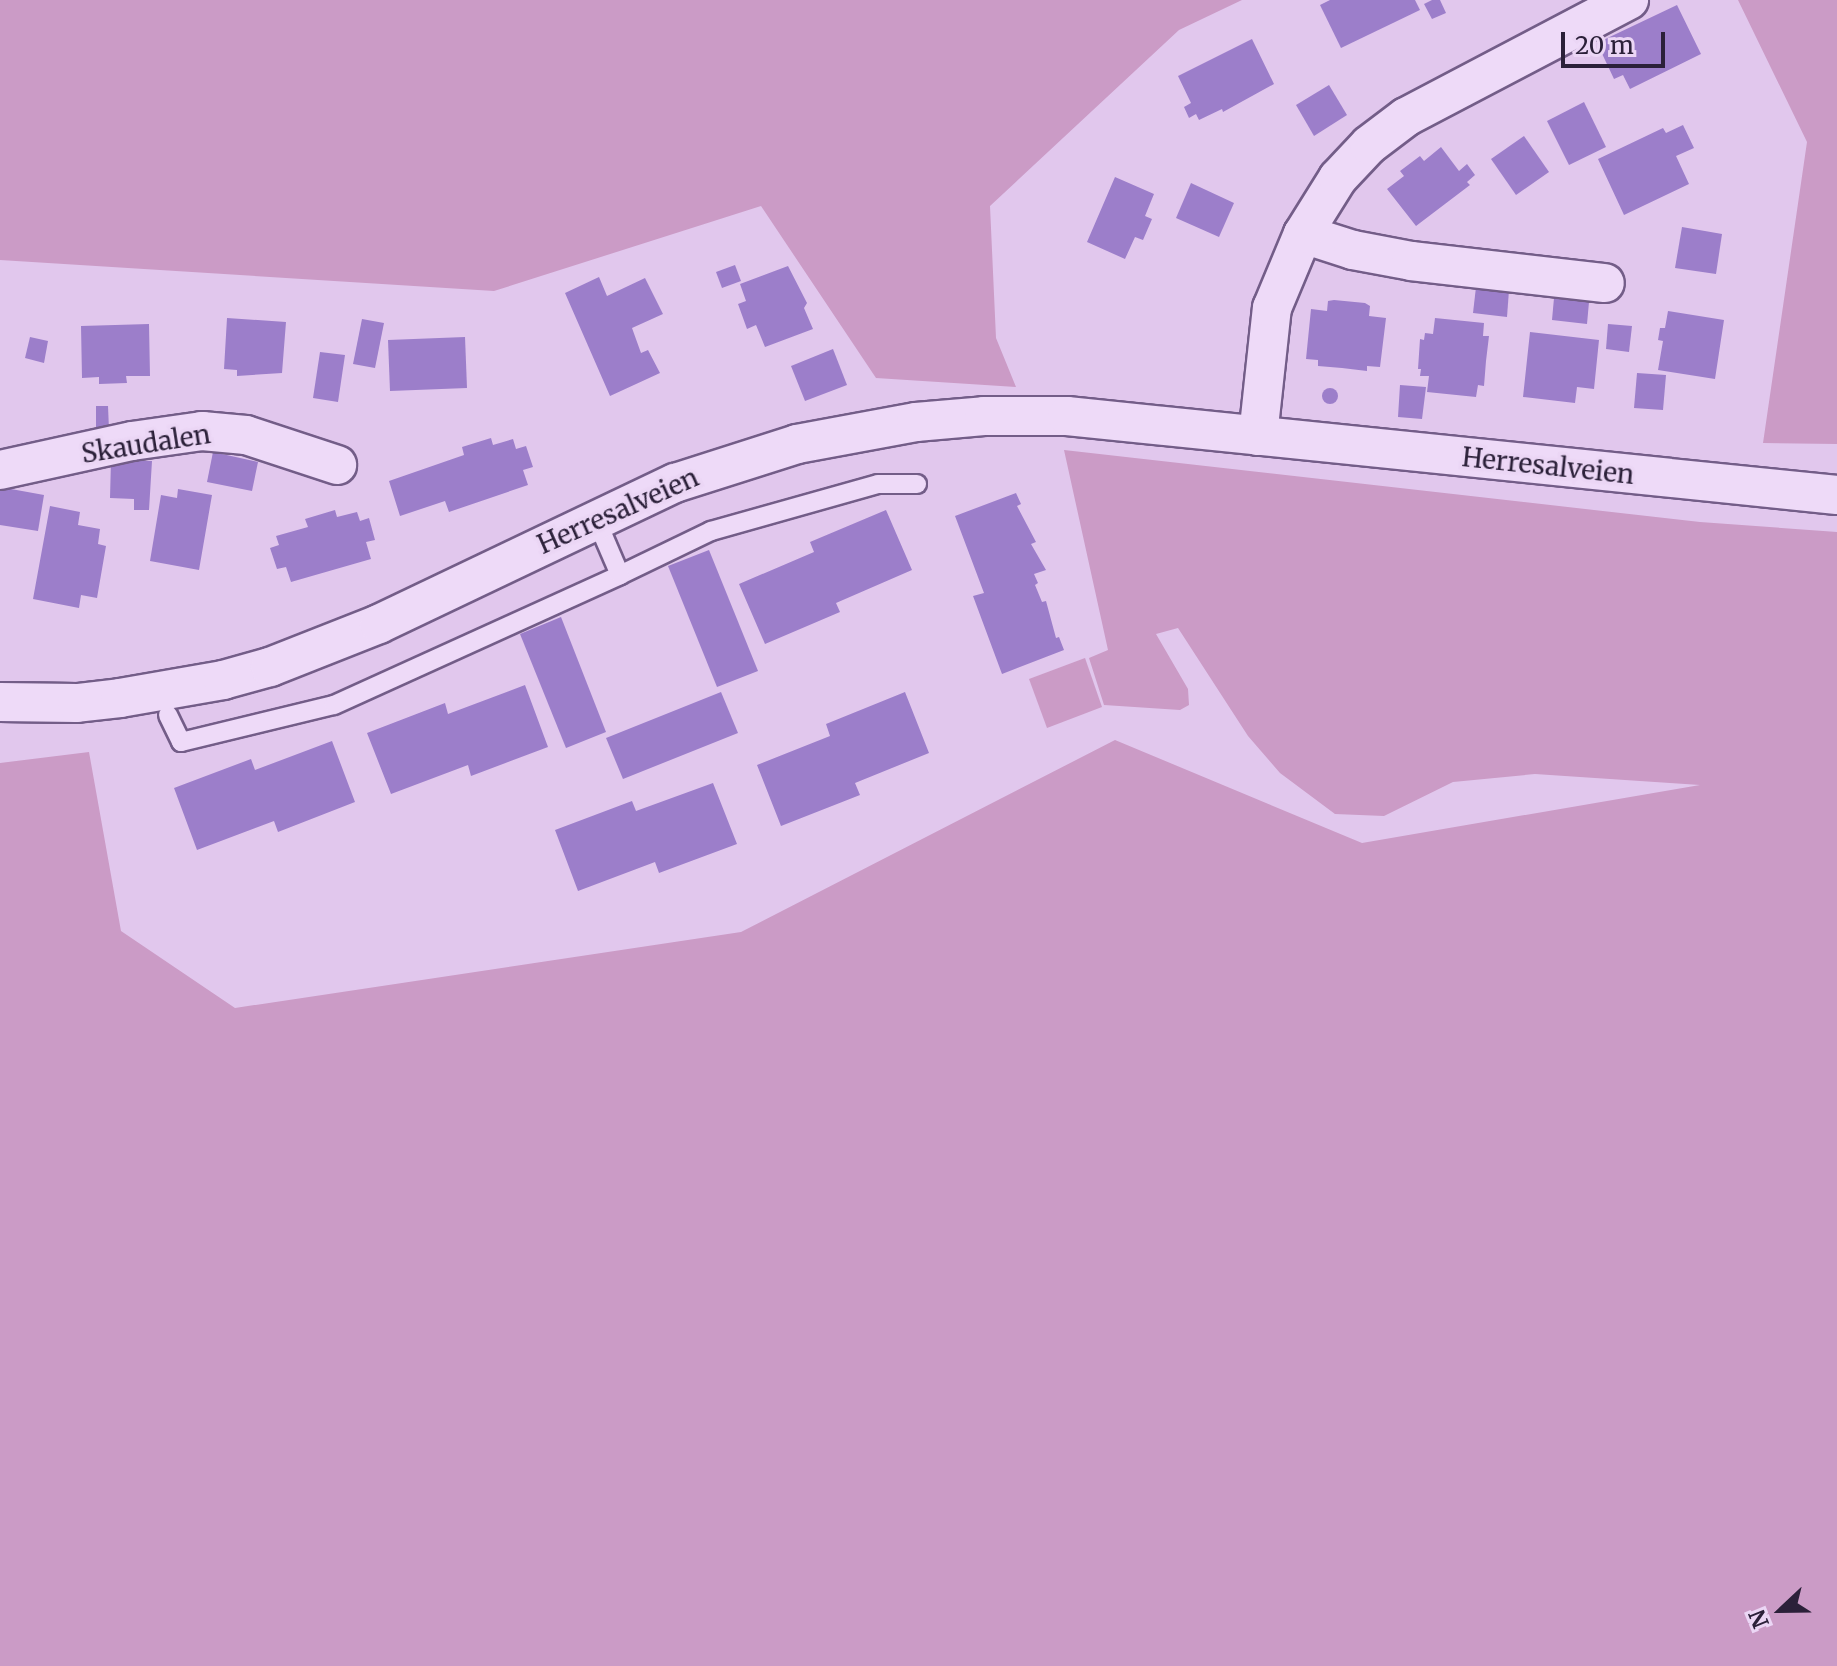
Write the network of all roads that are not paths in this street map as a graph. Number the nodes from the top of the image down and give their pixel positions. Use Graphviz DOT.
graph roads {
  1 [pos="1629,0"];
  2 [pos="1303,234"];
  3 [pos="1605,283"];
  4 [pos="1258,436"];
  5 [pos="337,465"];
  6 [pos="0,470"];
  7 [pos="917,484"];
  8 [pos="1837,495"];
  9 [pos="596,519"];
  10 [pos="620,575"];
  11 [pos="0,702"];
  12 [pos="168,715"];
  1 -- 2 [label="street"];
  2 -- 3 [label="street"];
  2 -- 4 [label="street"];
  4 -- 8 [label="street, Herresalveien"];
  4 -- 9 [label="street, Herresalveien"];
  5 -- 6 [label="street, Skaudalen"];
  7 -- 10 [label="lane"];
  9 -- 10 [label="lane"];
  9 -- 11 [label="street, Herresalveien"];
  10 -- 12 [label="lane"];
}
